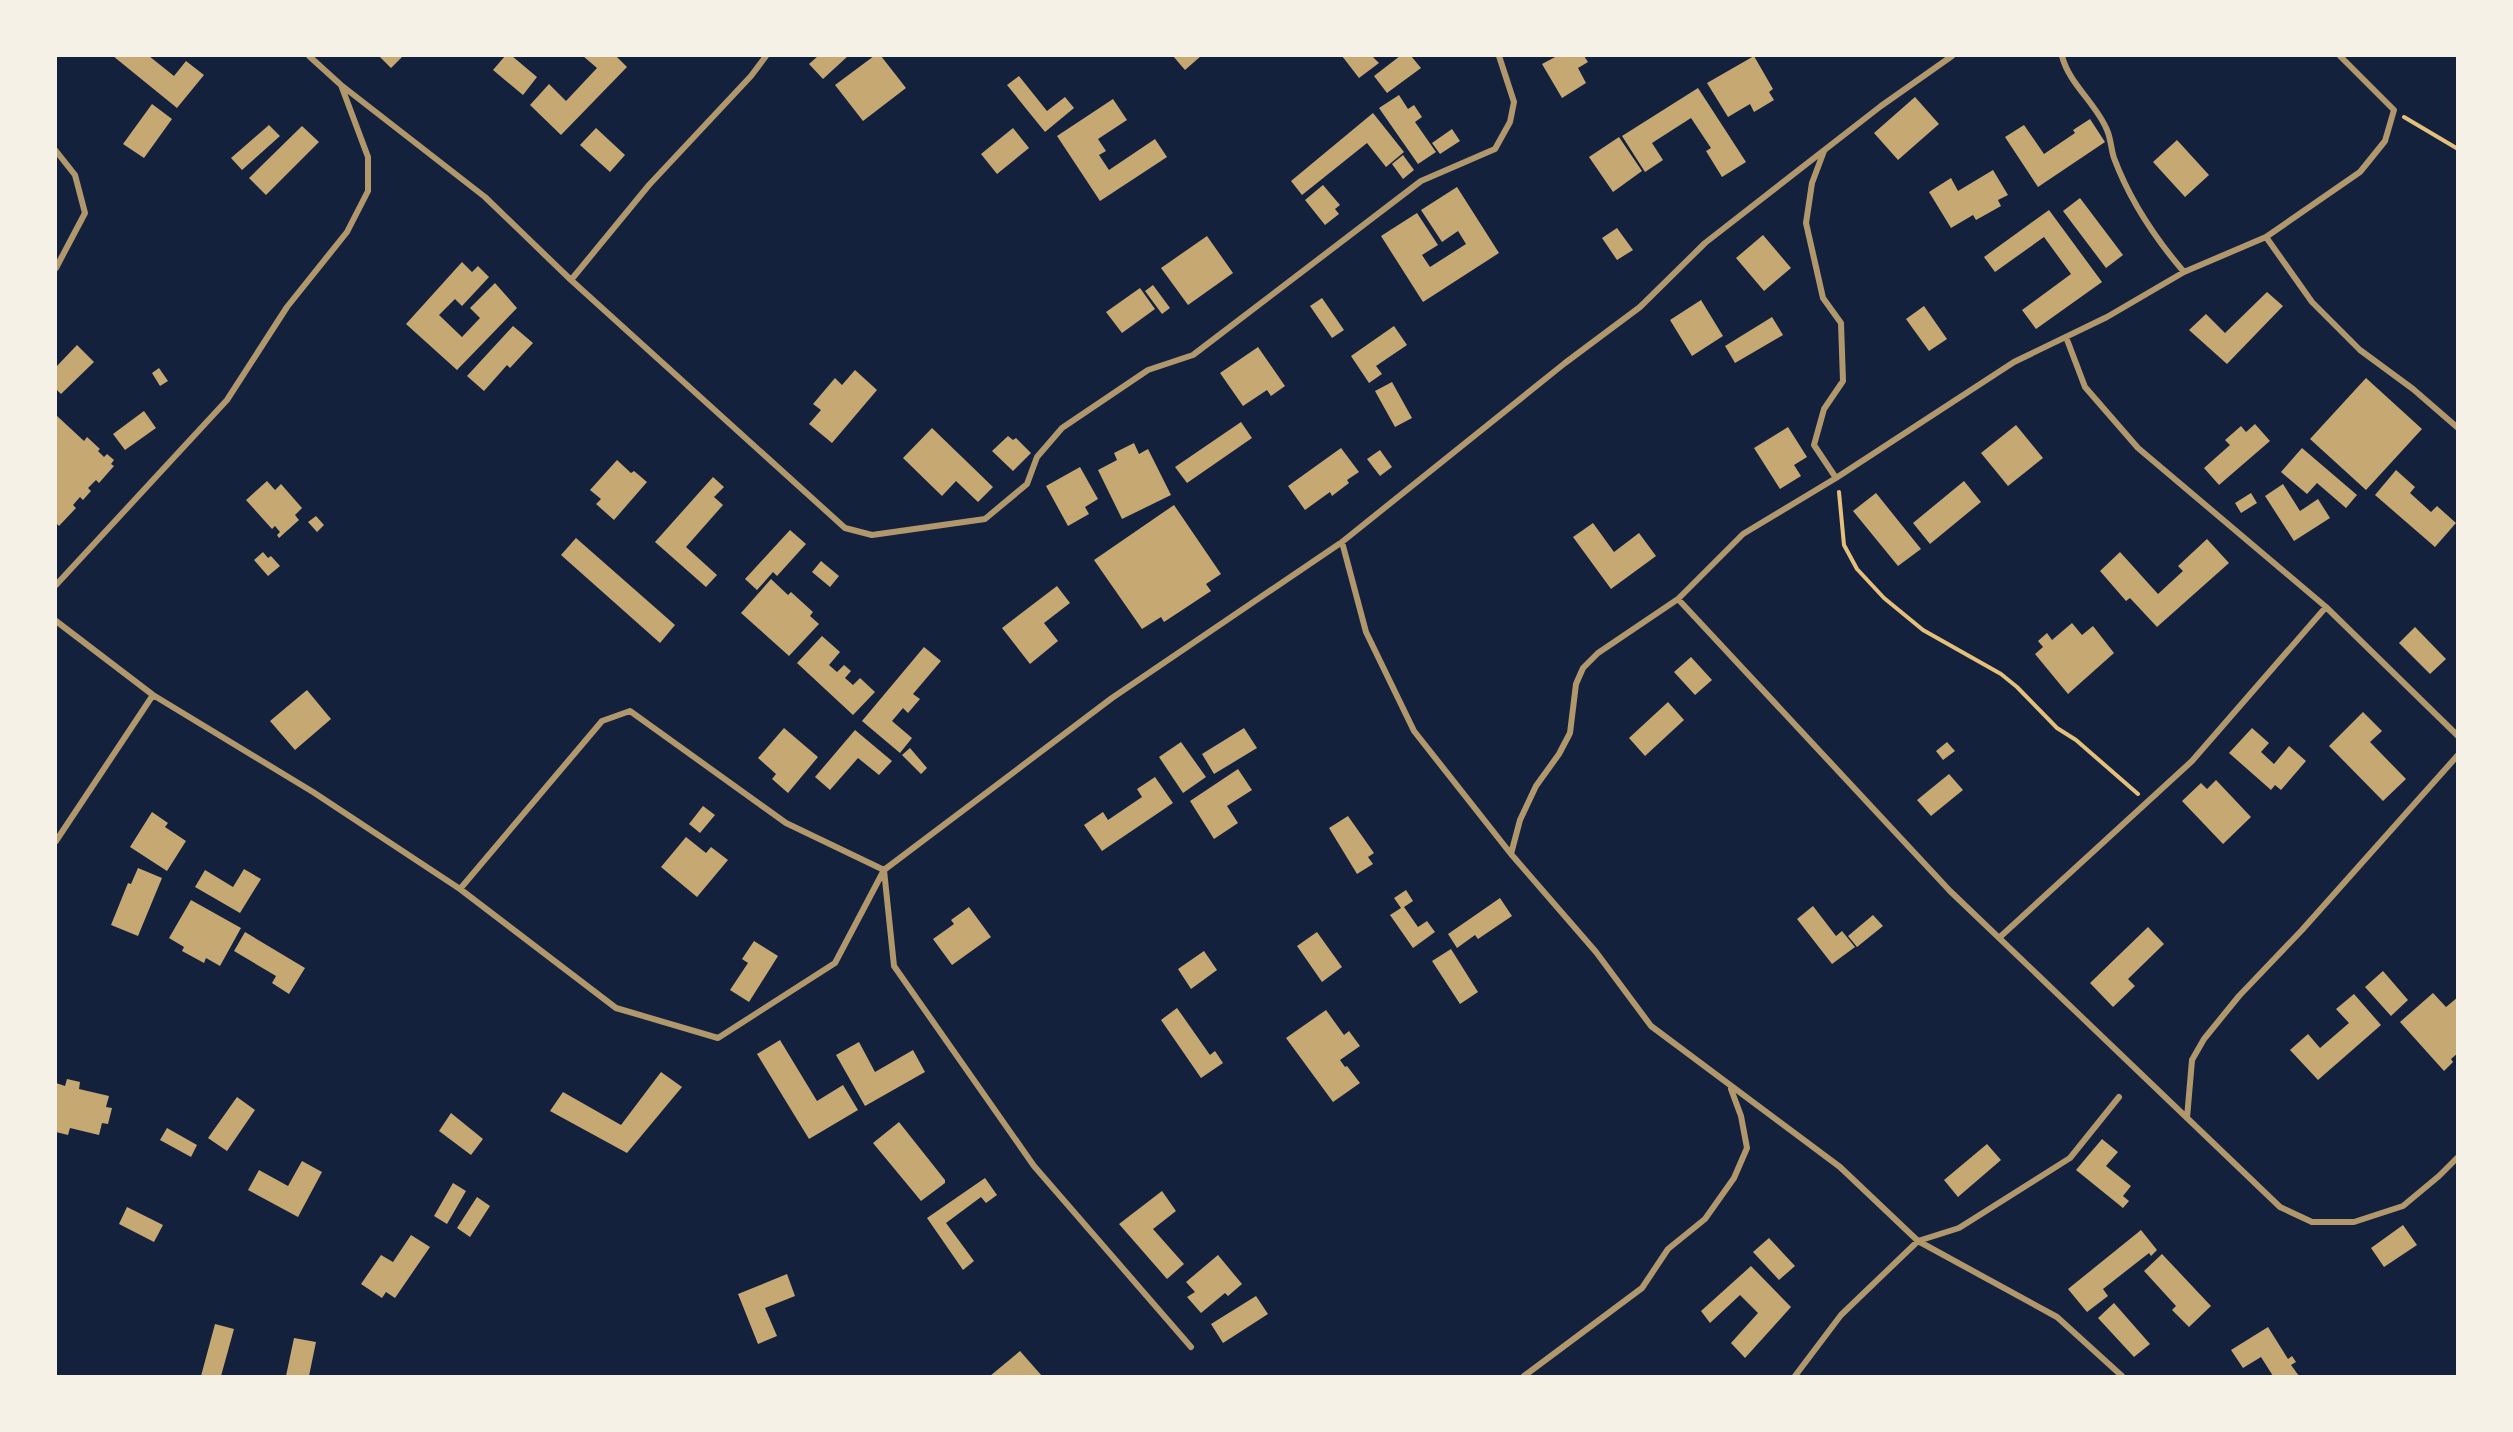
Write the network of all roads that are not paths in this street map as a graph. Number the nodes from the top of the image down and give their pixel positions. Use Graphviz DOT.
graph roads {
  1 [pos="309,56"];
  2 [pos="766,56"];
  3 [pos="1499,56"];
  4 [pos="1952,56"];
  5 [pos="2062,56"];
  6 [pos="2340,56"];
  7 [pos="341,85"];
  8 [pos="1825,149"];
  9 [pos="56,151"];
  10 [pos="2266,237"];
  11 [pos="56,268"];
  12 [pos="2184,272"];
  13 [pos="571,280"];
  14 [pos="2066,337"];
  15 [pos="2457,428"];
  16 [pos="1836,478"];
  17 [pos="1342,542"];
  18 [pos="56,585"];
  19 [pos="1678,599"];
  20 [pos="2326,607"];
  21 [pos="56,621"];
  22 [pos="153,695"];
  23 [pos="2457,736"];
  24 [pos="2457,755"];
  25 [pos="56,841"];
  26 [pos="1511,854"];
  27 [pos="884,870"];
  28 [pos="460,889"];
  29 [pos="2000,937"];
  30 [pos="1731,1088"];
  31 [pos="2119,1097"];
  32 [pos="2187,1118"];
  33 [pos="2457,1157"];
  34 [pos="1918,1241"];
  35 [pos="1191,1347"];
  36 [pos="1524,1377"];
  37 [pos="1796,1377"];
  38 [pos="2122,1377"];
  1 -- 7 [label="street"];
  2 -- 13 [label="street"];
  3 -- 13 [label="street"];
  4 -- 8 [label="street"];
  5 -- 12 [label="street"];
  6 -- 10 [label="street"];
  7 -- 13 [label="street"];
  7 -- 18 [label="street"];
  8 -- 16 [label="street"];
  8 -- 17 [label="street"];
  9 -- 11 [label="street"];
  10 -- 12 [label="street"];
  10 -- 15 [label="street"];
  12 -- 14 [label="street"];
  14 -- 16 [label="street"];
  14 -- 20 [label="street"];
  16 -- 19 [label="street"];
  17 -- 26 [label="street"];
  17 -- 27 [label="street"];
  19 -- 26 [label="street"];
  19 -- 29 [label="street"];
  20 -- 23 [label="street"];
  20 -- 29 [label="street"];
  21 -- 22 [label="street"];
  22 -- 25 [label="street"];
  22 -- 28 [label="street"];
  24 -- 32 [label="street"];
  26 -- 30 [label="street"];
  27 -- 28 [label="street"];
  27 -- 28 [label="street"];
  27 -- 35 [label="street"];
  29 -- 32 [label="street"];
  30 -- 34 [label="street"];
  30 -- 36 [label="street"];
  31 -- 34 [label="street"];
  32 -- 33 [label="street"];
  34 -- 37 [label="street"];
  34 -- 38 [label="street"];
}
